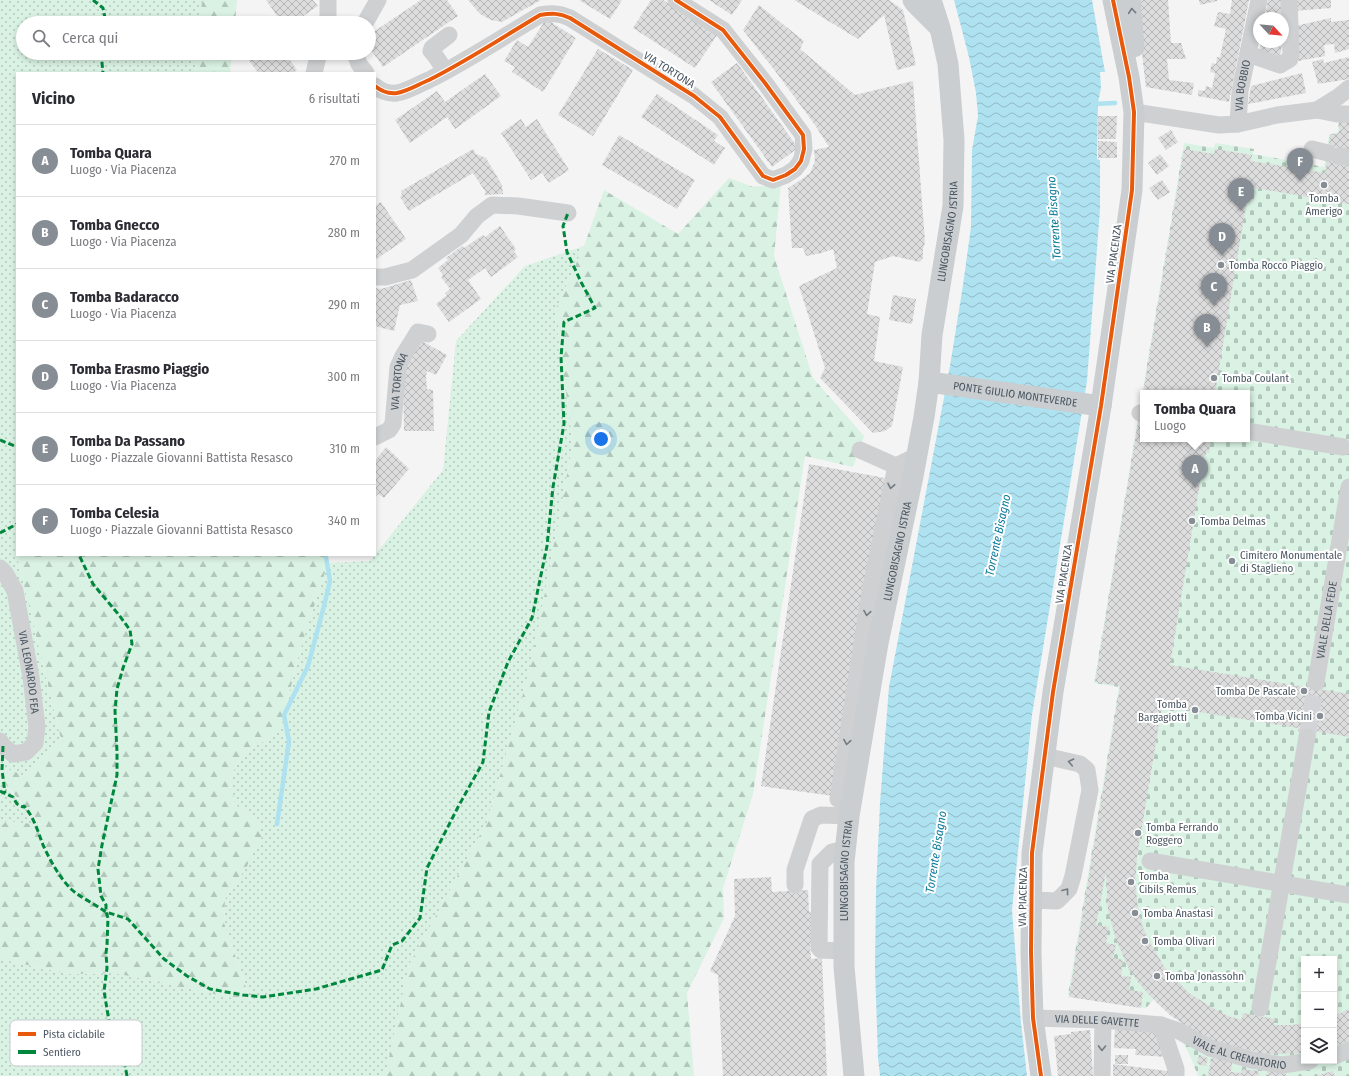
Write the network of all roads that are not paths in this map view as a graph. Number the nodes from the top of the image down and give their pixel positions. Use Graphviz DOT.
graph roads {
  1 [pos="328,0"];
  2 [pos="378,0"];
  3 [pos="676,0"];
  4 [pos="940,0"];
  5 [pos="1113,0"];
  6 [pos="1130,0"];
  7 [pos="1259,0"];
  8 [pos="1289,0"];
  9 [pos="917,1"];
  10 [pos="328,16"];
  11 [pos="368,16"];
  12 [pos="940,28"];
  13 [pos="449,35"];
  14 [pos="1248,54"];
  15 [pos="317,60"];
  16 [pos="358,60"];
  17 [pos="446,71"];
  18 [pos="314,72"];
  19 [pos="365,72"];
  20 [pos="1129,77"];
  21 [pos="376,87"];
  22 [pos="1349,88"];
  23 [pos="1317,110"];
  24 [pos="1134,112"];
  25 [pos="1349,114"];
  26 [pos="1238,124"];
  27 [pos="1312,149"];
  28 [pos="1339,155"];
  29 [pos="568,213"];
  30 [pos="376,277"];
  31 [pos="428,334"];
  32 [pos="932,335"];
  33 [pos="936,383"];
  34 [pos="1099,406"];
  35 [pos="1250,432"];
  36 [pos="376,436"];
  37 [pos="1347,448"];
  38 [pos="860,450"];
  39 [pos="907,467"];
  40 [pos="1349,487"];
  41 [pos="0,568"];
  42 [pos="1316,682"];
  43 [pos="1307,737"];
  44 [pos="2,744"];
  45 [pos="1045,756"];
  46 [pos="849,811"];
  47 [pos="1150,861"];
  48 [pos="1282,883"];
  49 [pos="795,885"];
  50 [pos="1349,895"];
  51 [pos="1032,900"];
  52 [pos="1260,1008"];
  53 [pos="1033,1018"];
  54 [pos="1103,1020"];
  55 [pos="1167,1026"];
  56 [pos="1349,1050"];
  57 [pos="1337,1055"];
  58 [pos="1301,1062"];
  59 [pos="854,1076"];
  60 [pos="1041,1076"];
  61 [pos="1102,1076"];
  62 [pos="1176,1076"];
  1 -- 10 [label="street"];
  2 -- 11 [label="street"];
  3 -- 17 [label="street, VIA TORTONA"];
  4 -- 12 [label="main road, LUNGOBISAGNO ISTRIA"];
  5 -- 20 [label="main road"];
  20 -- 6 [label="main road, one-way"];
  7 -- 14 [label="street, VIA BOBBIO"];
  8 -- 14 [label="street"];
  9 -- 12 [label="main road"];
  12 -- 32 [label="main road, LUNGOBISAGNO ISTRIA"];
  13 -- 17 [label="street"];
  14 -- 26 [label="street, VIA BOBBIO"];
  15 -- 18 [label="street"];
  16 -- 19 [label="street"];
  17 -- 21 [label="street, VIA TORTONA"];
  20 -- 24 [label="main road, VIA PIACENZA"];
  22 -- 23 [label="street"];
  23 -- 25 [label="street"];
  23 -- 26 [label="street"];
  24 -- 26 [label="street"];
  24 -- 34 [label="main road, VIA PIACENZA"];
  27 -- 28 [label="street"];
  29 -- 30 [label="street"];
  31 -- 36 [label="street, VIA TORTONA"];
  32 -- 33 [label="main road, LUNGOBISAGNO ISTRIA"];
  32 -- 39 [label="main road"];
  33 -- 34 [label="main road, PONTE GIULIO MONTEVERDE"];
  33 -- 39 [label="main road, LUNGOBISAGNO ISTRIA"];
  34 -- 45 [label="main road, VIA PIACENZA"];
  35 -- 37 [label="street"];
  38 -- 39 [label="street"];
  39 -- 46 [label="main road, LUNGOBISAGNO ISTRIA"];
  40 -- 42 [label="street, VIALE DELLA FEDE"];
  41 -- 44 [label="street, VIA LEONARDO FEA"];
  43 -- 48 [label="street"];
  45 -- 51 [label="main road, VIA PIACENZA"];
  51 -- 45 [label="street, one-way"];
  46 -- 49 [label="street"];
  46 -- 59 [label="main road, LUNGOBISAGNO ISTRIA"];
  47 -- 48 [label="street"];
  48 -- 50 [label="street"];
  48 -- 52 [label="street"];
  51 -- 53 [label="main road, VIA PIACENZA"];
  53 -- 54 [label="street, VIA DELLE GAVETTE"];
  53 -- 60 [label="main road, VIA PIACENZA"];
  54 -- 55 [label="street, VIA DELLE GAVETTE"];
  54 -- 61 [label="street, one-way"];
  55 -- 58 [label="street, VIALE AL CREMATORIO"];
  55 -- 62 [label="street"];
  56 -- 57 [label="street"];
}
